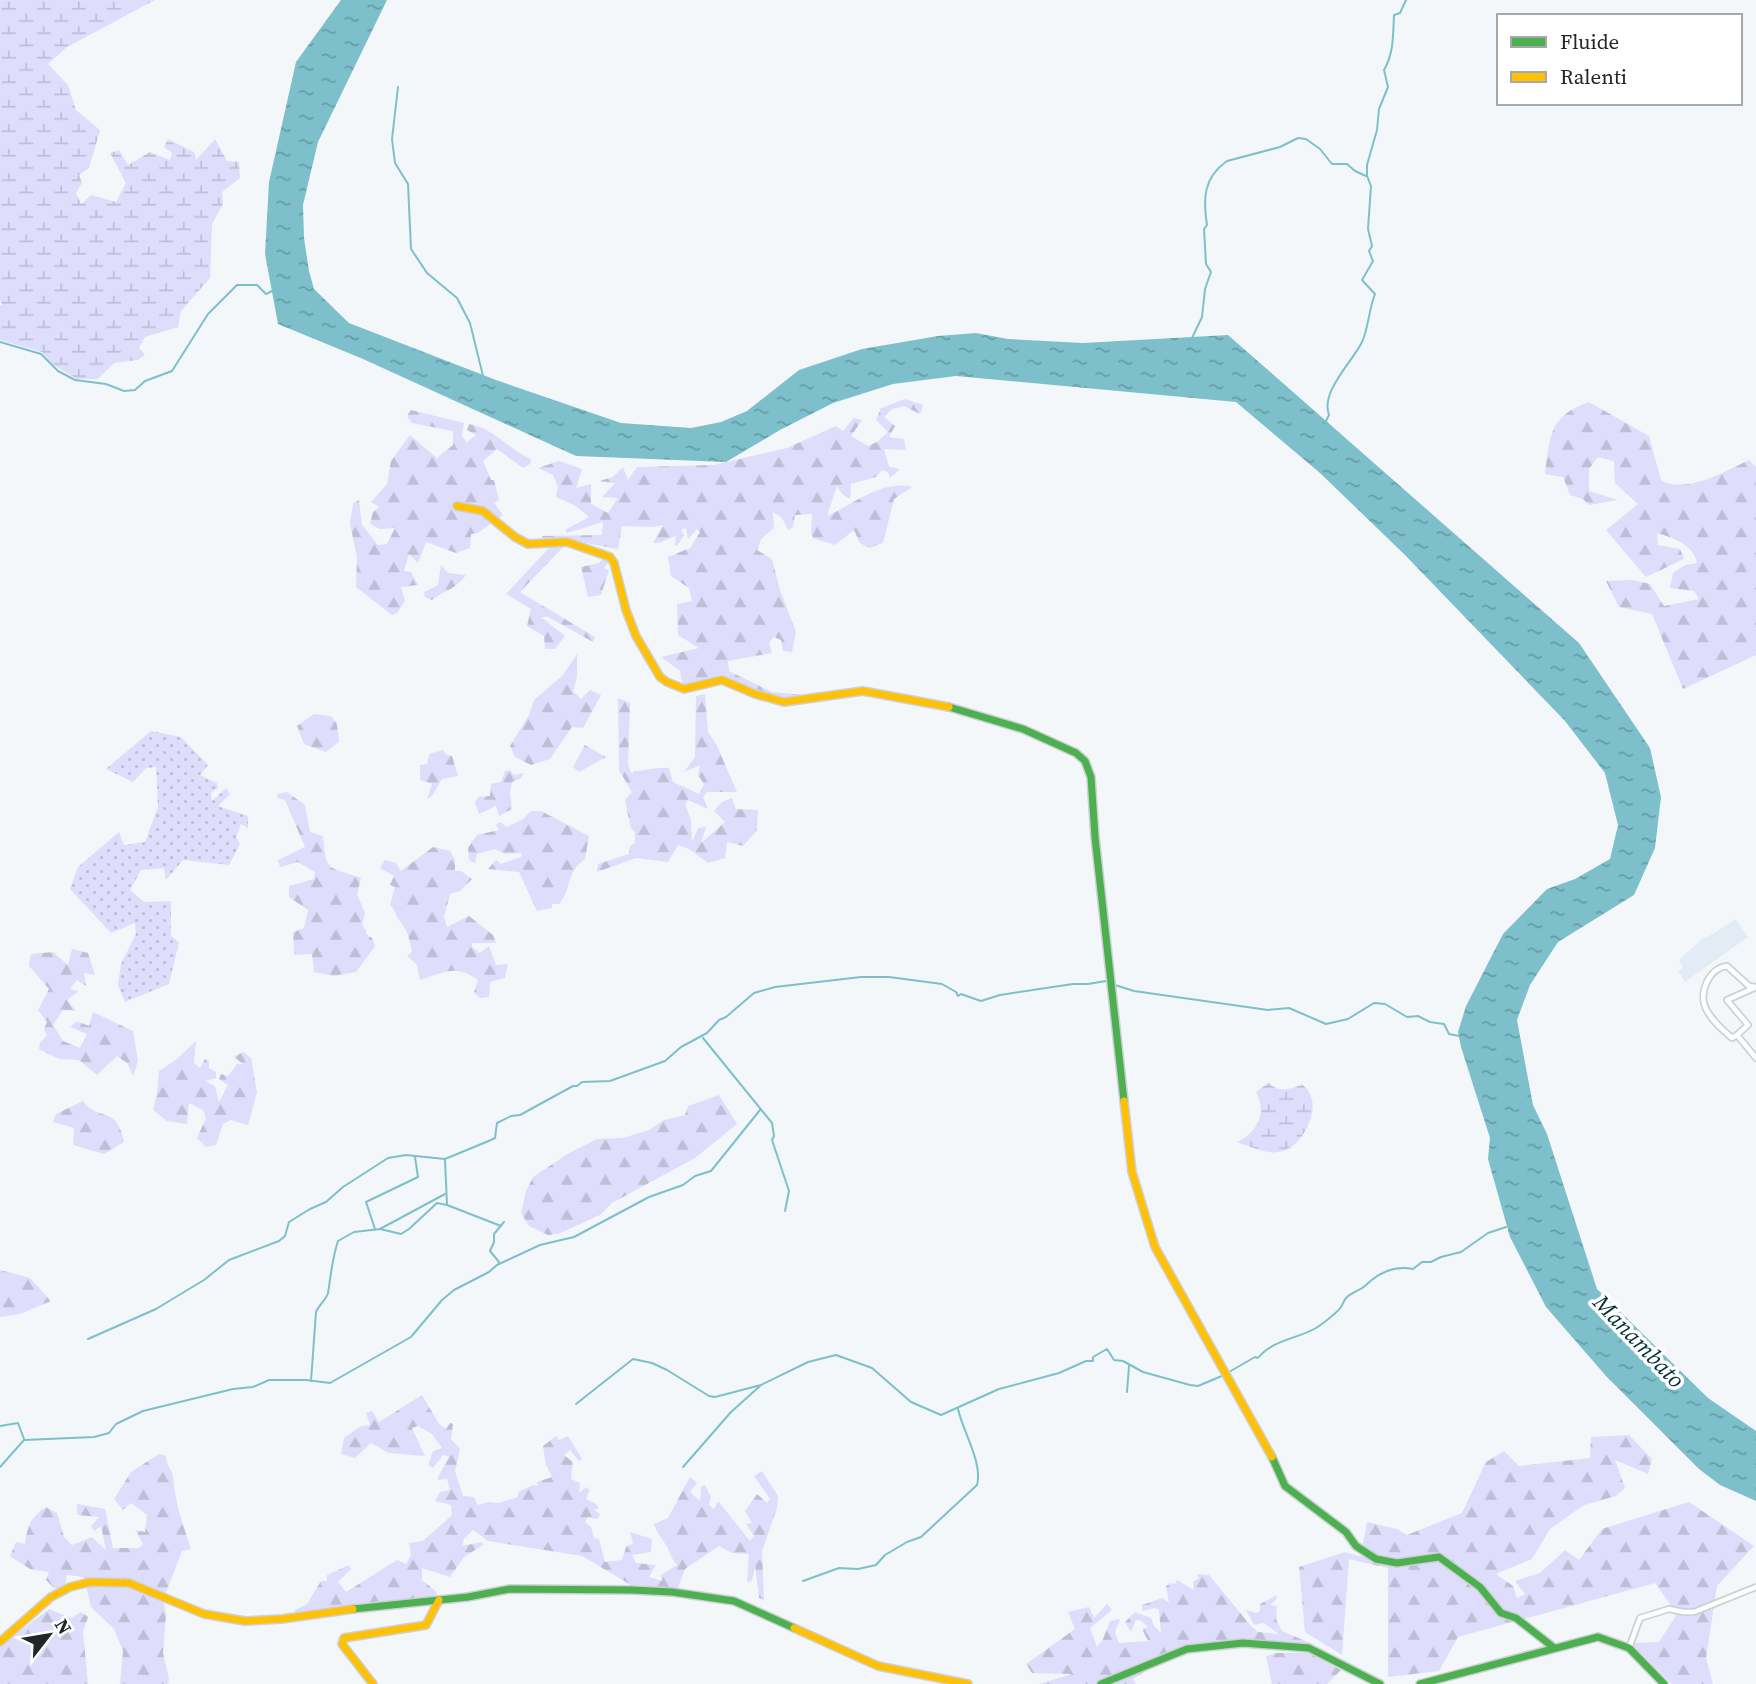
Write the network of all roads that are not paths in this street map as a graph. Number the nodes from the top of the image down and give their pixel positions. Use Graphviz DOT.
graph roads {
  1 [pos="457,506"];
  2 [pos="1755,988"];
  3 [pos="1737,1035"];
  4 [pos="1756,1058"];
  5 [pos="1756,1587"];
  6 [pos="439,1600"];
  7 [pos="0,1642"];
  8 [pos="1553,1647"];
  9 [pos="1629,1648"];
  10 [pos="1426,1683"];
  11 [pos="373,1684"];
  12 [pos="968,1684"];
  13 [pos="1101,1684"];
  14 [pos="1380,1684"];
  15 [pos="1664,1684"];
  1 -- 8 [label="street"];
  2 -- 3 [label="street"];
  2 -- 3 [label="street"];
  3 -- 4 [label="street"];
  5 -- 9 [label="street"];
  6 -- 7 [label="street"];
  6 -- 11 [label="street"];
  6 -- 12 [label="street"];
  8 -- 9 [label="street"];
  8 -- 10 [label="street"];
  9 -- 15 [label="street"];
  13 -- 14 [label="street"];
}
